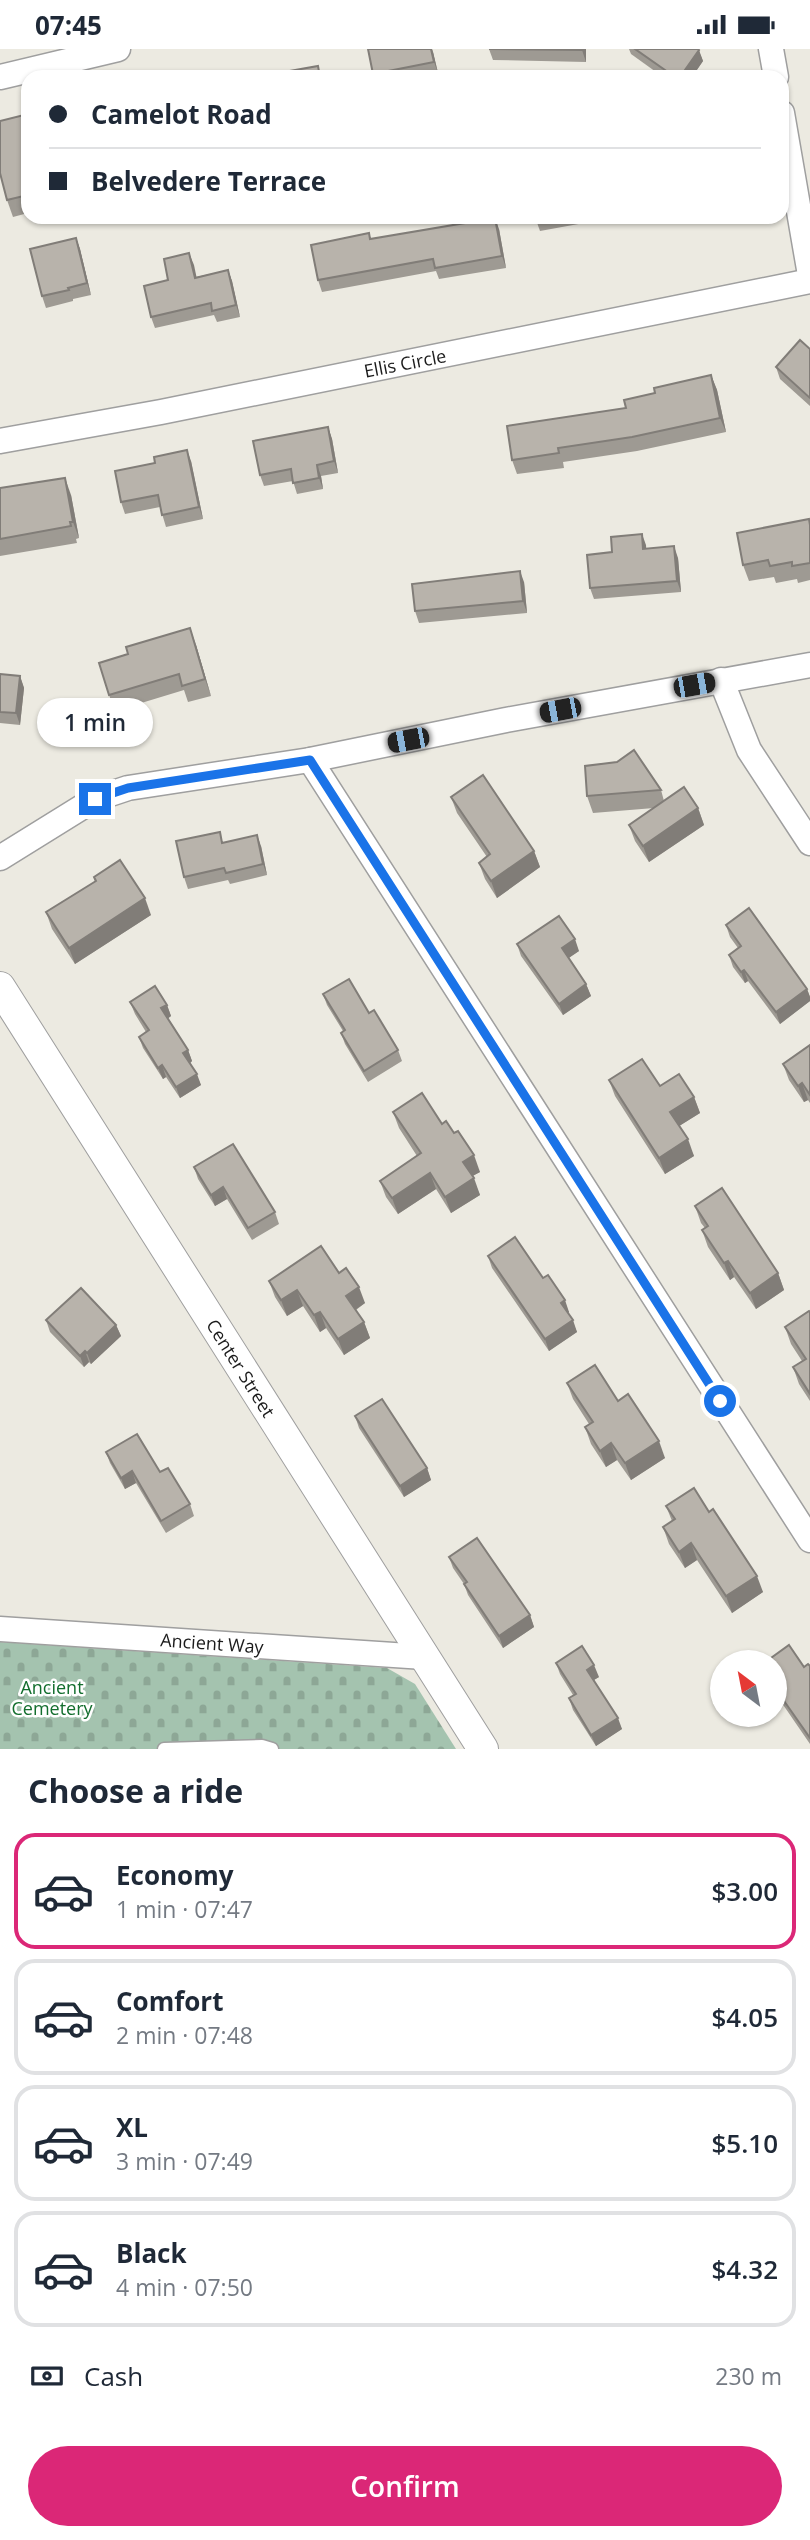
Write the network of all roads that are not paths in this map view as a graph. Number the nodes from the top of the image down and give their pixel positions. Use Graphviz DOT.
graph roads {
  1 [pos="118,49"];
  2 [pos="771,49"];
  3 [pos="30,70"];
  4 [pos="775,70"];
  5 [pos="21,72"];
  6 [pos="0,77"];
  7 [pos="789,154"];
  8 [pos="810,275"];
  9 [pos="810,281"];
  10 [pos="1,437"];
  11 [pos="810,664"];
  12 [pos="721,680"];
  13 [pos="310,760"];
  14 [pos="810,843"];
  15 [pos="0,858"];
  16 [pos="0,987"];
  17 [pos="810,1540"];
  18 [pos="0,1629"];
  19 [pos="424,1657"];
  20 [pos="164,1749"];
  21 [pos="272,1749"];
  22 [pos="483,1749"];
  1 -- 3 [label="street"];
  2 -- 4 [label="street"];
  5 -- 6 [label="street"];
  7 -- 8 [label="street"];
  9 -- 10 [label="street, Ellis Circle"];
  11 -- 12 [label="street"];
  12 -- 13 [label="street"];
  12 -- 14 [label="street"];
  13 -- 15 [label="street"];
  13 -- 17 [label="street"];
  16 -- 19 [label="street, Center Street"];
  18 -- 19 [label="street, Ancient Way"];
  19 -- 22 [label="street, Center Street"];
  20 -- 21 [label="lane"];
}
